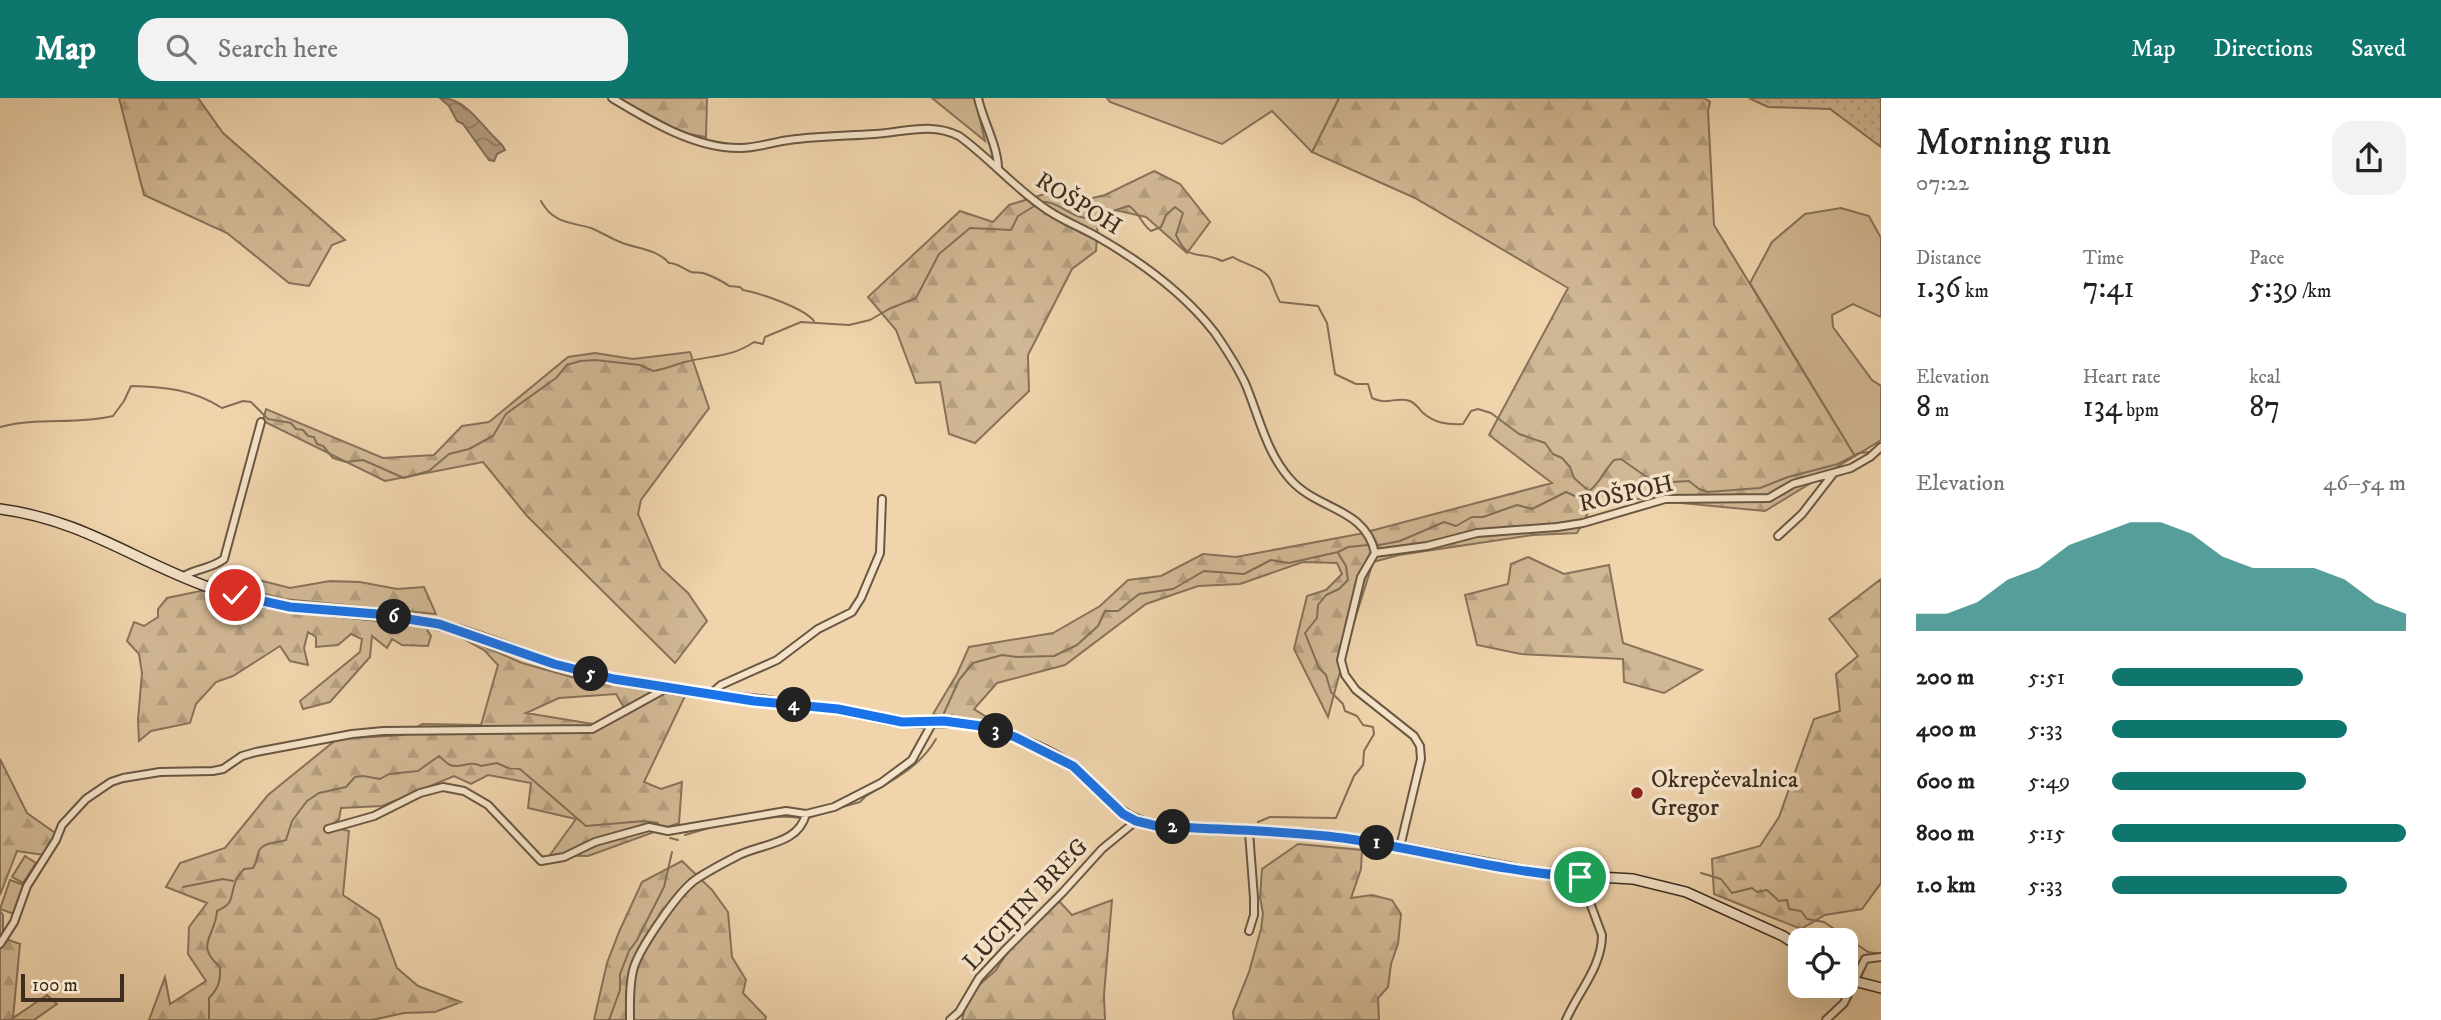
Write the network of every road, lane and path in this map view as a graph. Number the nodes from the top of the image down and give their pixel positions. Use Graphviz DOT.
graph roads {
  1 [pos="612,98"];
  2 [pos="978,98"];
  3 [pos="998,167"];
  4 [pos="261,422"];
  5 [pos="1881,447"];
  6 [pos="1835,473"];
  7 [pos="882,499"];
  8 [pos="0,509"];
  9 [pos="1778,536"];
  10 [pos="1374,547"];
  11 [pos="184,576"];
  12 [pos="664,687"];
  13 [pos="712,693"];
  14 [pos="933,722"];
  15 [pos="806,814"];
  16 [pos="1136,821"];
  17 [pos="328,829"];
  18 [pos="1249,832"];
  19 [pos="1400,847"];
  20 [pos="1580,877"];
  21 [pos="1249,931"];
  22 [pos="1788,939"];
  23 [pos="0,944"];
  24 [pos="1881,957"];
  25 [pos="1858,970"];
  26 [pos="1858,982"];
  27 [pos="1881,988"];
  28 [pos="1846,998"];
  29 [pos="631,1020"];
  30 [pos="950,1020"];
  31 [pos="1566,1020"];
  32 [pos="1826,1020"];
  1 -- 3 [label="street, ROŠPOH"];
  2 -- 3 [label="street"];
  3 -- 10 [label="street, ROŠPOH"];
  4 -- 11 [label="street"];
  5 -- 6 [label="street, ROŠPOH"];
  6 -- 9 [label="street"];
  6 -- 10 [label="street, ROŠPOH"];
  7 -- 13 [label="street"];
  8 -- 11 [label="street"];
  10 -- 19 [label="street"];
  11 -- 12 [label="street"];
  12 -- 13 [label="street"];
  12 -- 23 [label="street"];
  13 -- 14 [label="street"];
  14 -- 15 [label="street"];
  14 -- 16 [label="street"];
  15 -- 17 [label="street"];
  15 -- 29 [label="street"];
  16 -- 18 [label="street"];
  16 -- 30 [label="street, LUCIJIN BREG"];
  18 -- 19 [label="street"];
  18 -- 21 [label="street"];
  19 -- 20 [label="street"];
  20 -- 22 [label="street"];
  20 -- 31 [label="street"];
  24 -- 25 [label="street"];
  26 -- 27 [label="street"];
  28 -- 32 [label="street"];
}
